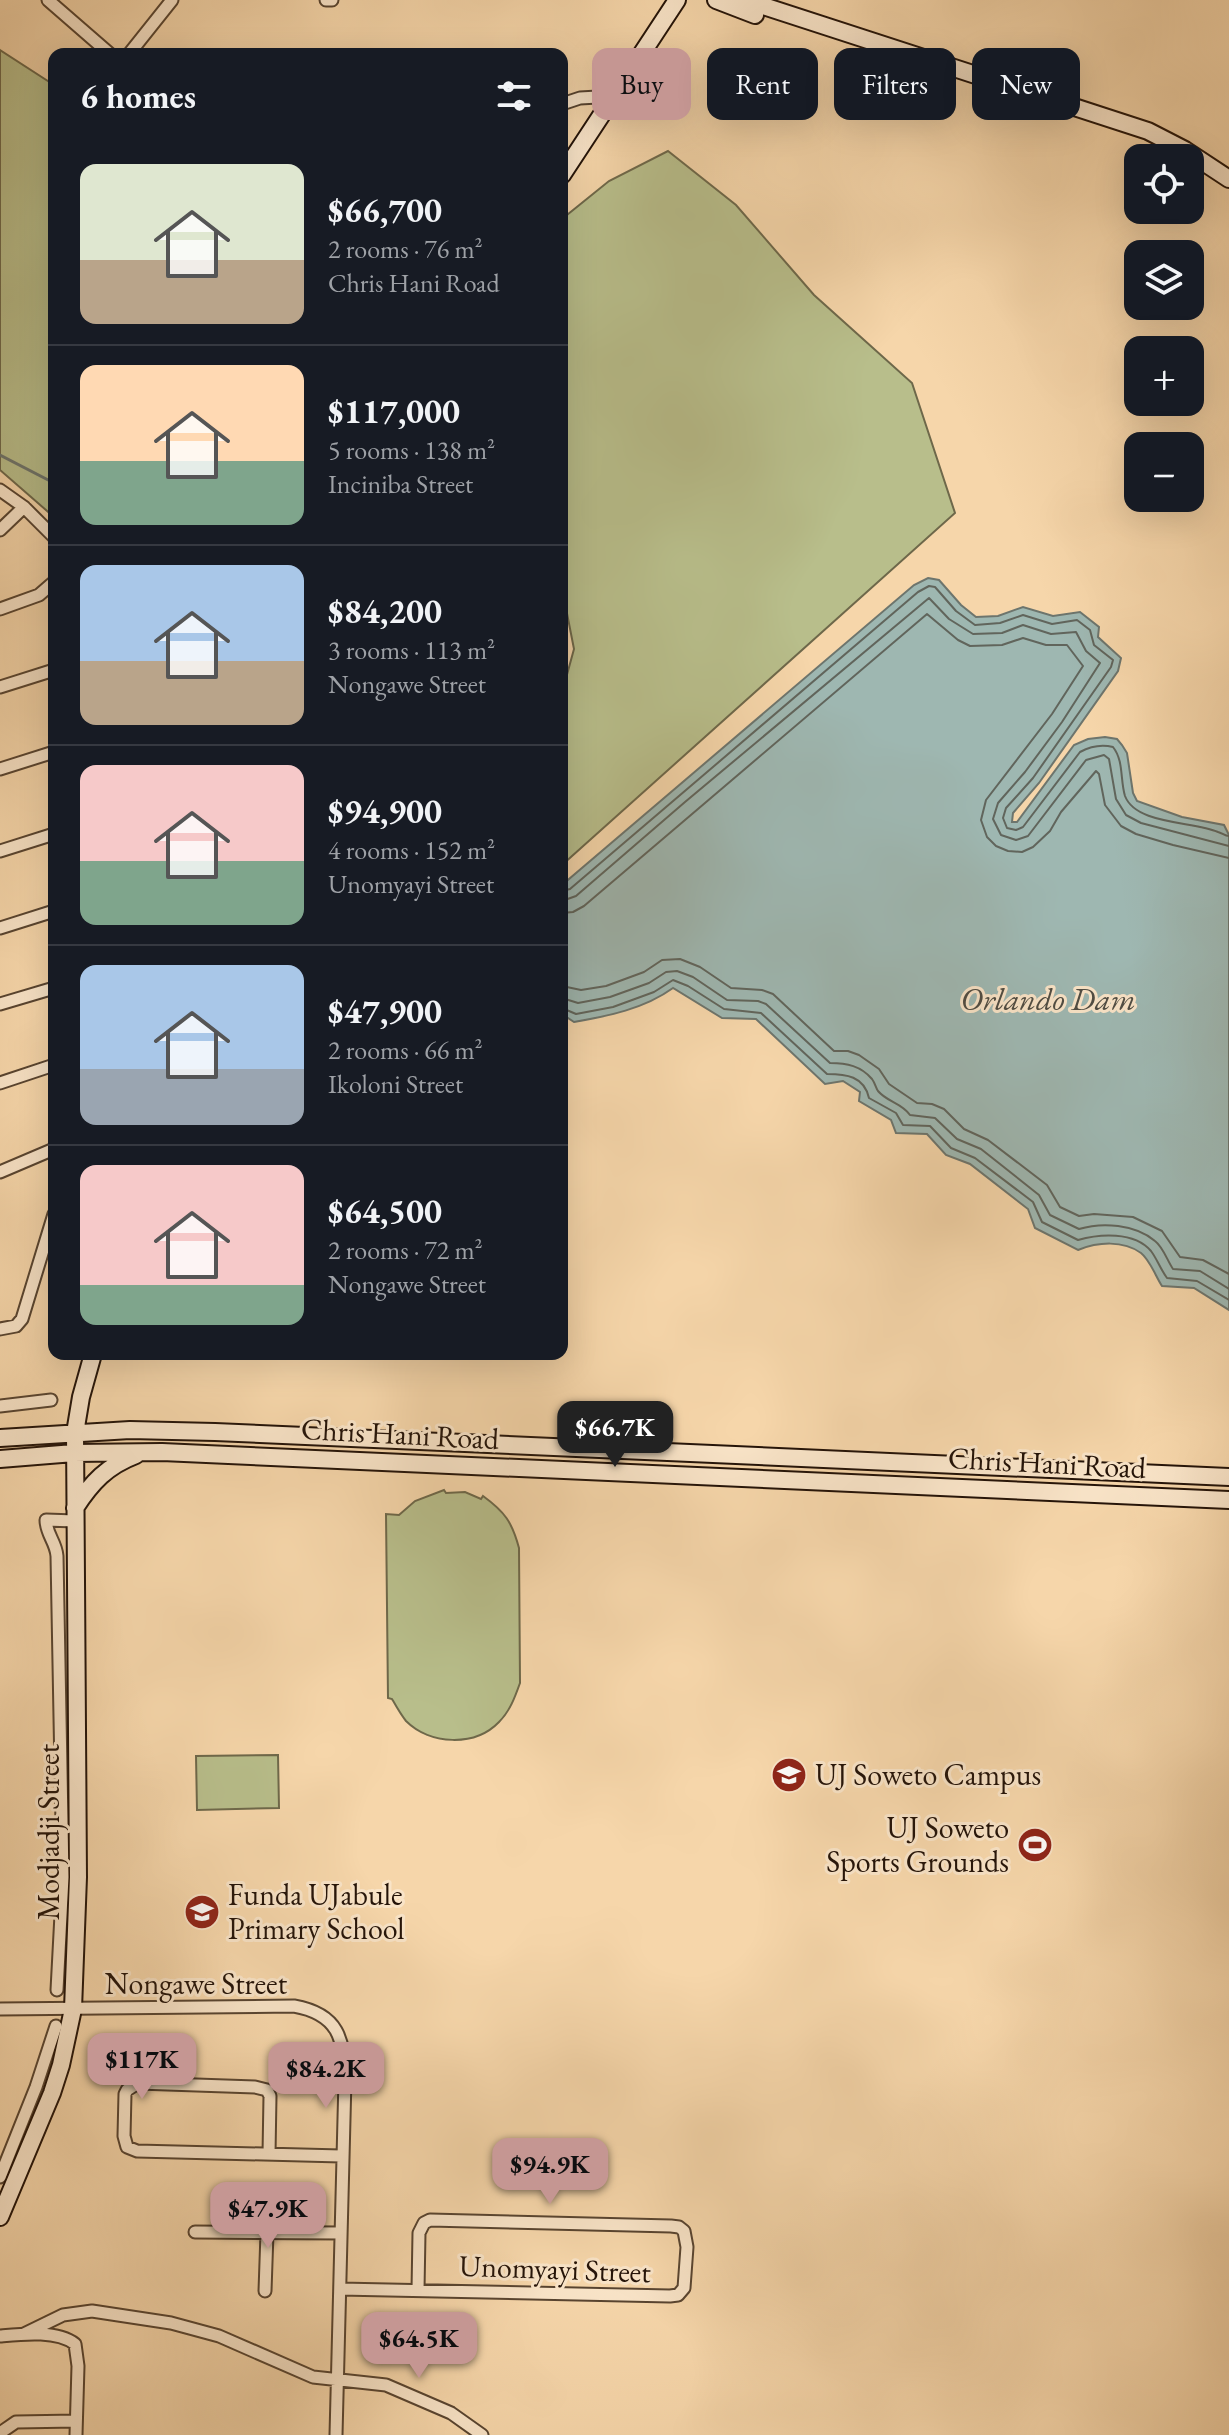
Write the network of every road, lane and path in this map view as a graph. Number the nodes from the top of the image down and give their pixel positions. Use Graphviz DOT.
graph roads {
  1 [pos="48,0"];
  2 [pos="677,0"];
  3 [pos="716,0"];
  4 [pos="745,0"];
  5 [pos="169,1"];
  6 [pos="103,48"];
  7 [pos="134,48"];
  8 [pos="646,48"];
  9 [pos="972,72"];
  10 [pos="972,80"];
  11 [pos="592,97"];
  12 [pos="568,102"];
  13 [pos="1080,110"];
  14 [pos="599,120"];
  15 [pos="568,166"];
  16 [pos="1229,179"];
  17 [pos="0,490"];
  18 [pos="24,507"];
  19 [pos="0,530"];
  20 [pos="48,531"];
  21 [pos="48,587"];
  22 [pos="0,609"];
  23 [pos="48,672"];
  24 [pos="0,687"];
  25 [pos="48,754"];
  26 [pos="0,769"];
  27 [pos="48,836"];
  28 [pos="0,851"];
  29 [pos="48,913"];
  30 [pos="0,928"];
  31 [pos="48,990"];
  32 [pos="0,1004"];
  33 [pos="48,1067"];
  34 [pos="1,1080"];
  35 [pos="48,1154"];
  36 [pos="0,1172"];
  37 [pos="48,1234"];
  38 [pos="0,1329"];
  39 [pos="91,1360"];
  40 [pos="51,1400"];
  41 [pos="0,1406"];
  42 [pos="75,1433"];
  43 [pos="0,1438"];
  44 [pos="146,1452"];
  45 [pos="74,1453"];
  46 [pos="0,1459"];
  47 [pos="1211,1476"];
  48 [pos="1229,1477"];
  49 [pos="1210,1499"];
  50 [pos="1229,1500"];
  51 [pos="75,1514"];
  52 [pos="71,1877"];
  53 [pos="57,1990"];
  54 [pos="0,2009"];
  55 [pos="73,2009"];
  56 [pos="56,2026"];
  57 [pos="44,2090"];
  58 [pos="269,2154"];
  59 [pos="341,2156"];
  60 [pos="0,2177"];
  61 [pos="0,2217"];
  62 [pos="195,2232"];
  63 [pos="267,2233"];
  64 [pos="341,2233"];
  65 [pos="340,2289"];
  66 [pos="418,2290"];
  67 [pos="265,2291"];
  68 [pos="24,2334"];
  69 [pos="0,2336"];
  70 [pos="337,2381"];
  71 [pos="76,2421"];
  72 [pos="0,2433"];
  73 [pos="76,2435"];
  74 [pos="336,2435"];
  75 [pos="482,2435"];
  1 -- 6 [label="street"];
  2 -- 8 [label="main road"];
  3 -- 10 [label="main road"];
  4 -- 9 [label="main road"];
  5 -- 7 [label="street"];
  11 -- 12 [label="street"];
  13 -- 16 [label="main road"];
  14 -- 15 [label="main road"];
  17 -- 18 [label="street"];
  18 -- 19 [label="street"];
  18 -- 20 [label="street"];
  21 -- 22 [label="street"];
  23 -- 24 [label="street"];
  25 -- 26 [label="street"];
  27 -- 28 [label="street"];
  29 -- 30 [label="street"];
  31 -- 32 [label="street"];
  33 -- 34 [label="street"];
  35 -- 36 [label="street"];
  37 -- 38 [label="street"];
  39 -- 42 [label="main road, Modjadji Street"];
  40 -- 41 [label="street"];
  42 -- 43 [label="main road, Chris Hani Road"];
  42 -- 45 [label="main road, Modjadji Street"];
  42 -- 47 [label="main road, Chris Hani Road"];
  44 -- 45 [label="main road, Chris Hani Road"];
  44 -- 49 [label="main road, Chris Hani Road"];
  44 -- 51 [label="main road"];
  45 -- 46 [label="main road, Chris Hani Road"];
  45 -- 51 [label="main road, Modjadji Street"];
  47 -- 48 [label="main road, Chris Hani Road"];
  47 -- 49 [label="main road"];
  49 -- 50 [label="main road, Chris Hani Road"];
  51 -- 52 [label="main road, Modjadji Street"];
  51 -- 52 [label="street"];
  52 -- 53 [label="street"];
  52 -- 55 [label="main road, Modjadji Street"];
  54 -- 55 [label="street, Nongawe Street"];
  55 -- 57 [label="main road, Modjadji Street"];
  55 -- 59 [label="street, Nongawe Street"];
  56 -- 57 [label="street"];
  57 -- 60 [label="street"];
  57 -- 61 [label="main road, Modjadji Street"];
  58 -- 58 [label="street"];
  58 -- 59 [label="street"];
  59 -- 64 [label="street, Nongawe Street"];
  62 -- 63 [label="street"];
  63 -- 64 [label="street"];
  63 -- 67 [label="street"];
  64 -- 65 [label="street, Nongawe Street"];
  65 -- 66 [label="street, Unomyayi Street"];
  65 -- 70 [label="street, Nongawe Street"];
  66 -- 66 [label="street, Unomyayi Street"];
  68 -- 69 [label="street"];
  68 -- 70 [label="street"];
  68 -- 71 [label="street"];
  70 -- 74 [label="street, Nongawe Street"];
  70 -- 75 [label="street"];
  71 -- 72 [label="street"];
  71 -- 73 [label="street"];
}
